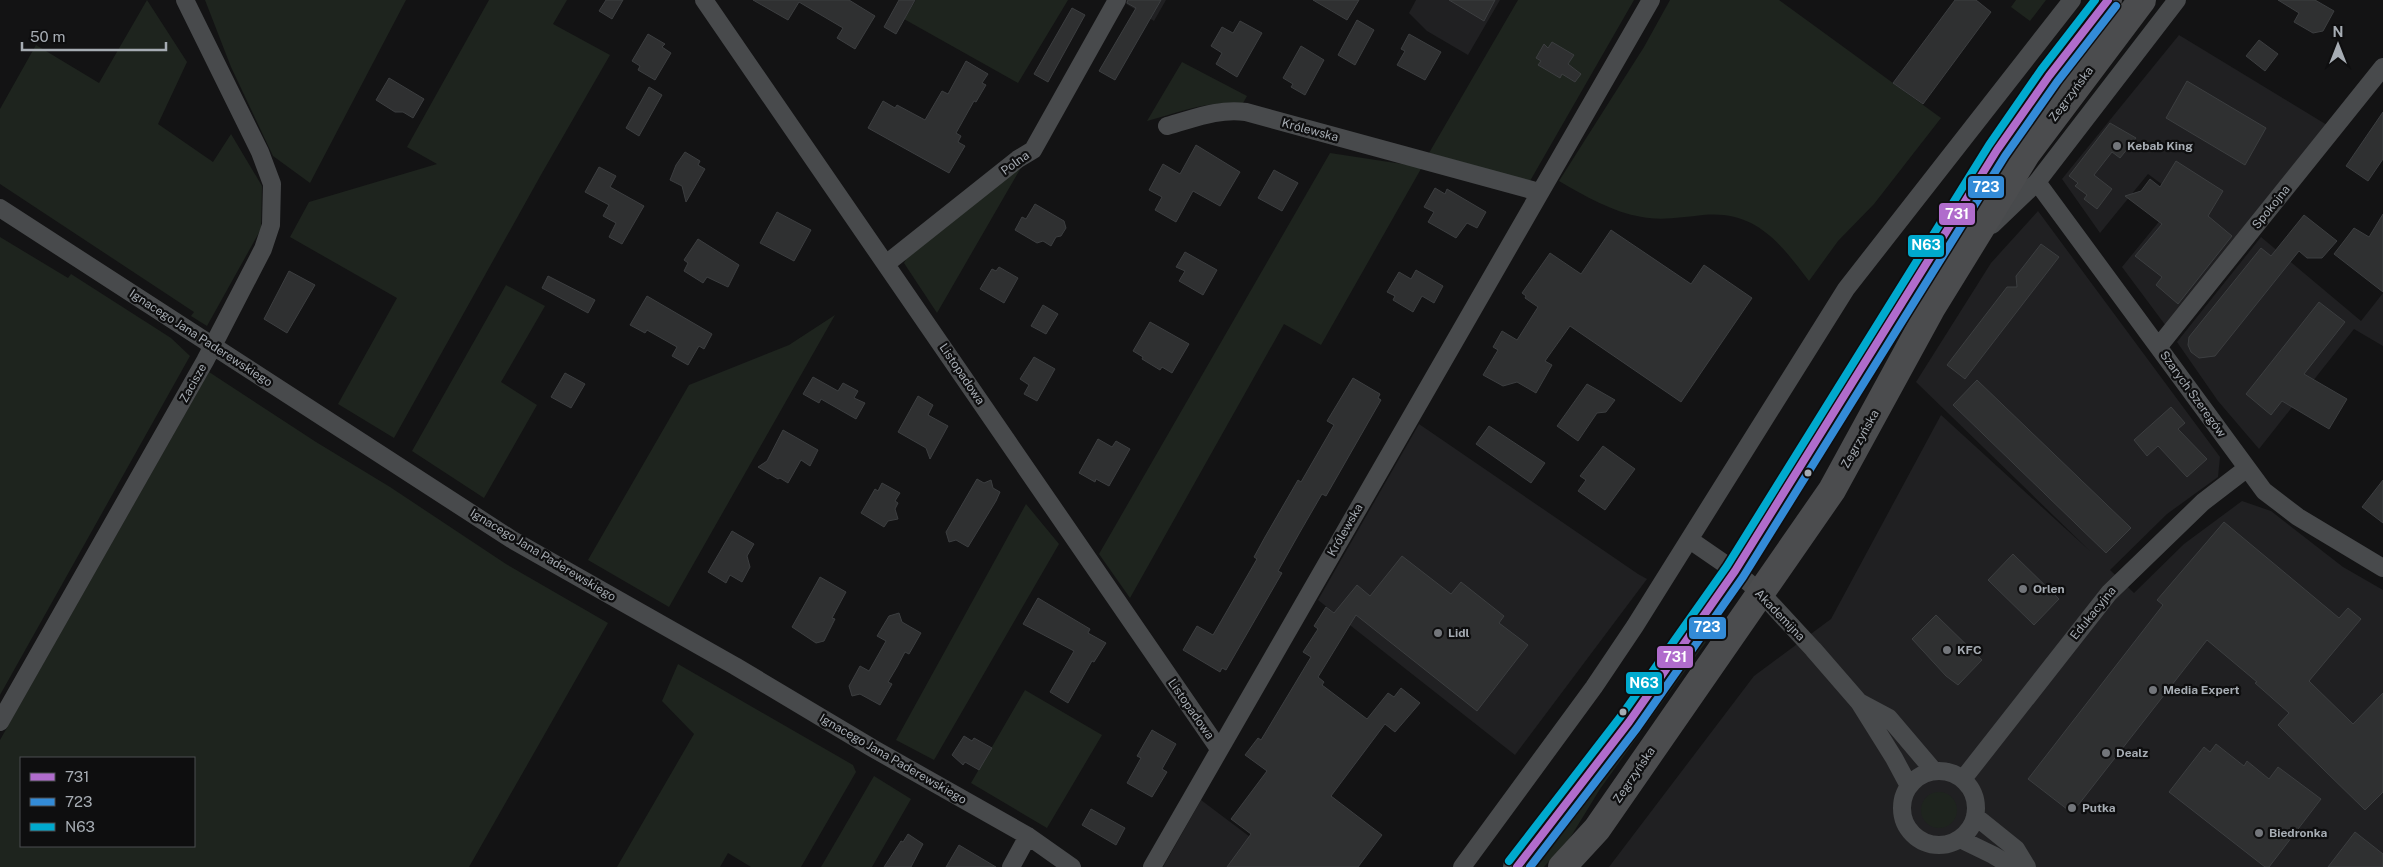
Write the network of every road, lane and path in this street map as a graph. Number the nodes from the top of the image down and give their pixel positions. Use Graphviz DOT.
graph roads {
  1 [pos="185,0"];
  2 [pos="704,0"];
  3 [pos="1117,0"];
  4 [pos="1651,0"];
  5 [pos="2072,0"];
  6 [pos="2108,0"];
  7 [pos="2142,0"];
  8 [pos="2177,0"];
  9 [pos="2383,67"];
  10 [pos="1167,126"];
  11 [pos="2037,182"];
  12 [pos="1539,192"];
  13 [pos="0,208"];
  14 [pos="1967,248"];
  15 [pos="886,264"];
  16 [pos="213,345"];
  17 [pos="2159,346"];
  18 [pos="2246,469"];
  19 [pos="1690,540"];
  20 [pos="2383,568"];
  21 [pos="1735,571"];
  22 [pos="1762,594"];
  23 [pos="1859,702"];
  24 [pos="0,722"];
  25 [pos="1219,749"];
  26 [pos="1934,771"];
  27 [pos="1963,779"];
  28 [pos="1909,786"];
  29 [pos="1976,816"];
  30 [pos="1028,836"];
  31 [pos="1960,839"];
  32 [pos="1011,867"];
  33 [pos="1072,867"];
  34 [pos="1152,867"];
  35 [pos="1462,867"];
  36 [pos="1517,867"];
  37 [pos="1562,867"];
  38 [pos="2027,867"];
  1 -- 16 [label="street, Zacisze"];
  2 -- 15 [label="street, Listopadowa"];
  3 -- 15 [label="street, Polna"];
  4 -- 12 [label="street, Królewska"];
  5 -- 19 [label="street"];
  6 -- 21 [label="main road"];
  7 -- 14 [label="main road, Zegrzyńska"];
  8 -- 11 [label="street"];
  9 -- 17 [label="street, Spokojna"];
  10 -- 12 [label="street, Królewska"];
  11 -- 14 [label="street"];
  11 -- 17 [label="street, Szarych Szeregów"];
  12 -- 25 [label="street, Królewska"];
  13 -- 16 [label="street, Ignacego Jana Paderewskiego"];
  14 -- 22 [label="main road, Zegrzyńska"];
  15 -- 25 [label="street, Listopadowa"];
  16 -- 24 [label="street, Zacisze"];
  16 -- 30 [label="street, Ignacego Jana Paderewskiego"];
  17 -- 18 [label="street, Szarych Szeregów"];
  18 -- 20 [label="street, Szarych Szeregów"];
  18 -- 27 [label="street, Edukacyjna"];
  19 -- 21 [label="street, Akademijna"];
  19 -- 35 [label="street"];
  21 -- 22 [label="street, Akademijna"];
  21 -- 36 [label="main road"];
  22 -- 23 [label="street, Akademijna"];
  22 -- 37 [label="main road, Zegrzyńska"];
  23 -- 26 [label="street, Akademijna"];
  23 -- 28 [label="street, Akademijna"];
  25 -- 34 [label="street, Królewska"];
  26 -- 27 [label="street"];
  26 -- 28 [label="street"];
  27 -- 29 [label="street"];
  28 -- 31 [label="street"];
  29 -- 31 [label="street"];
  29 -- 38 [label="street"];
  30 -- 32 [label="street"];
  30 -- 33 [label="street, Ignacego Jana Paderewskiego"];
  31 -- 38 [label="street"];
}
